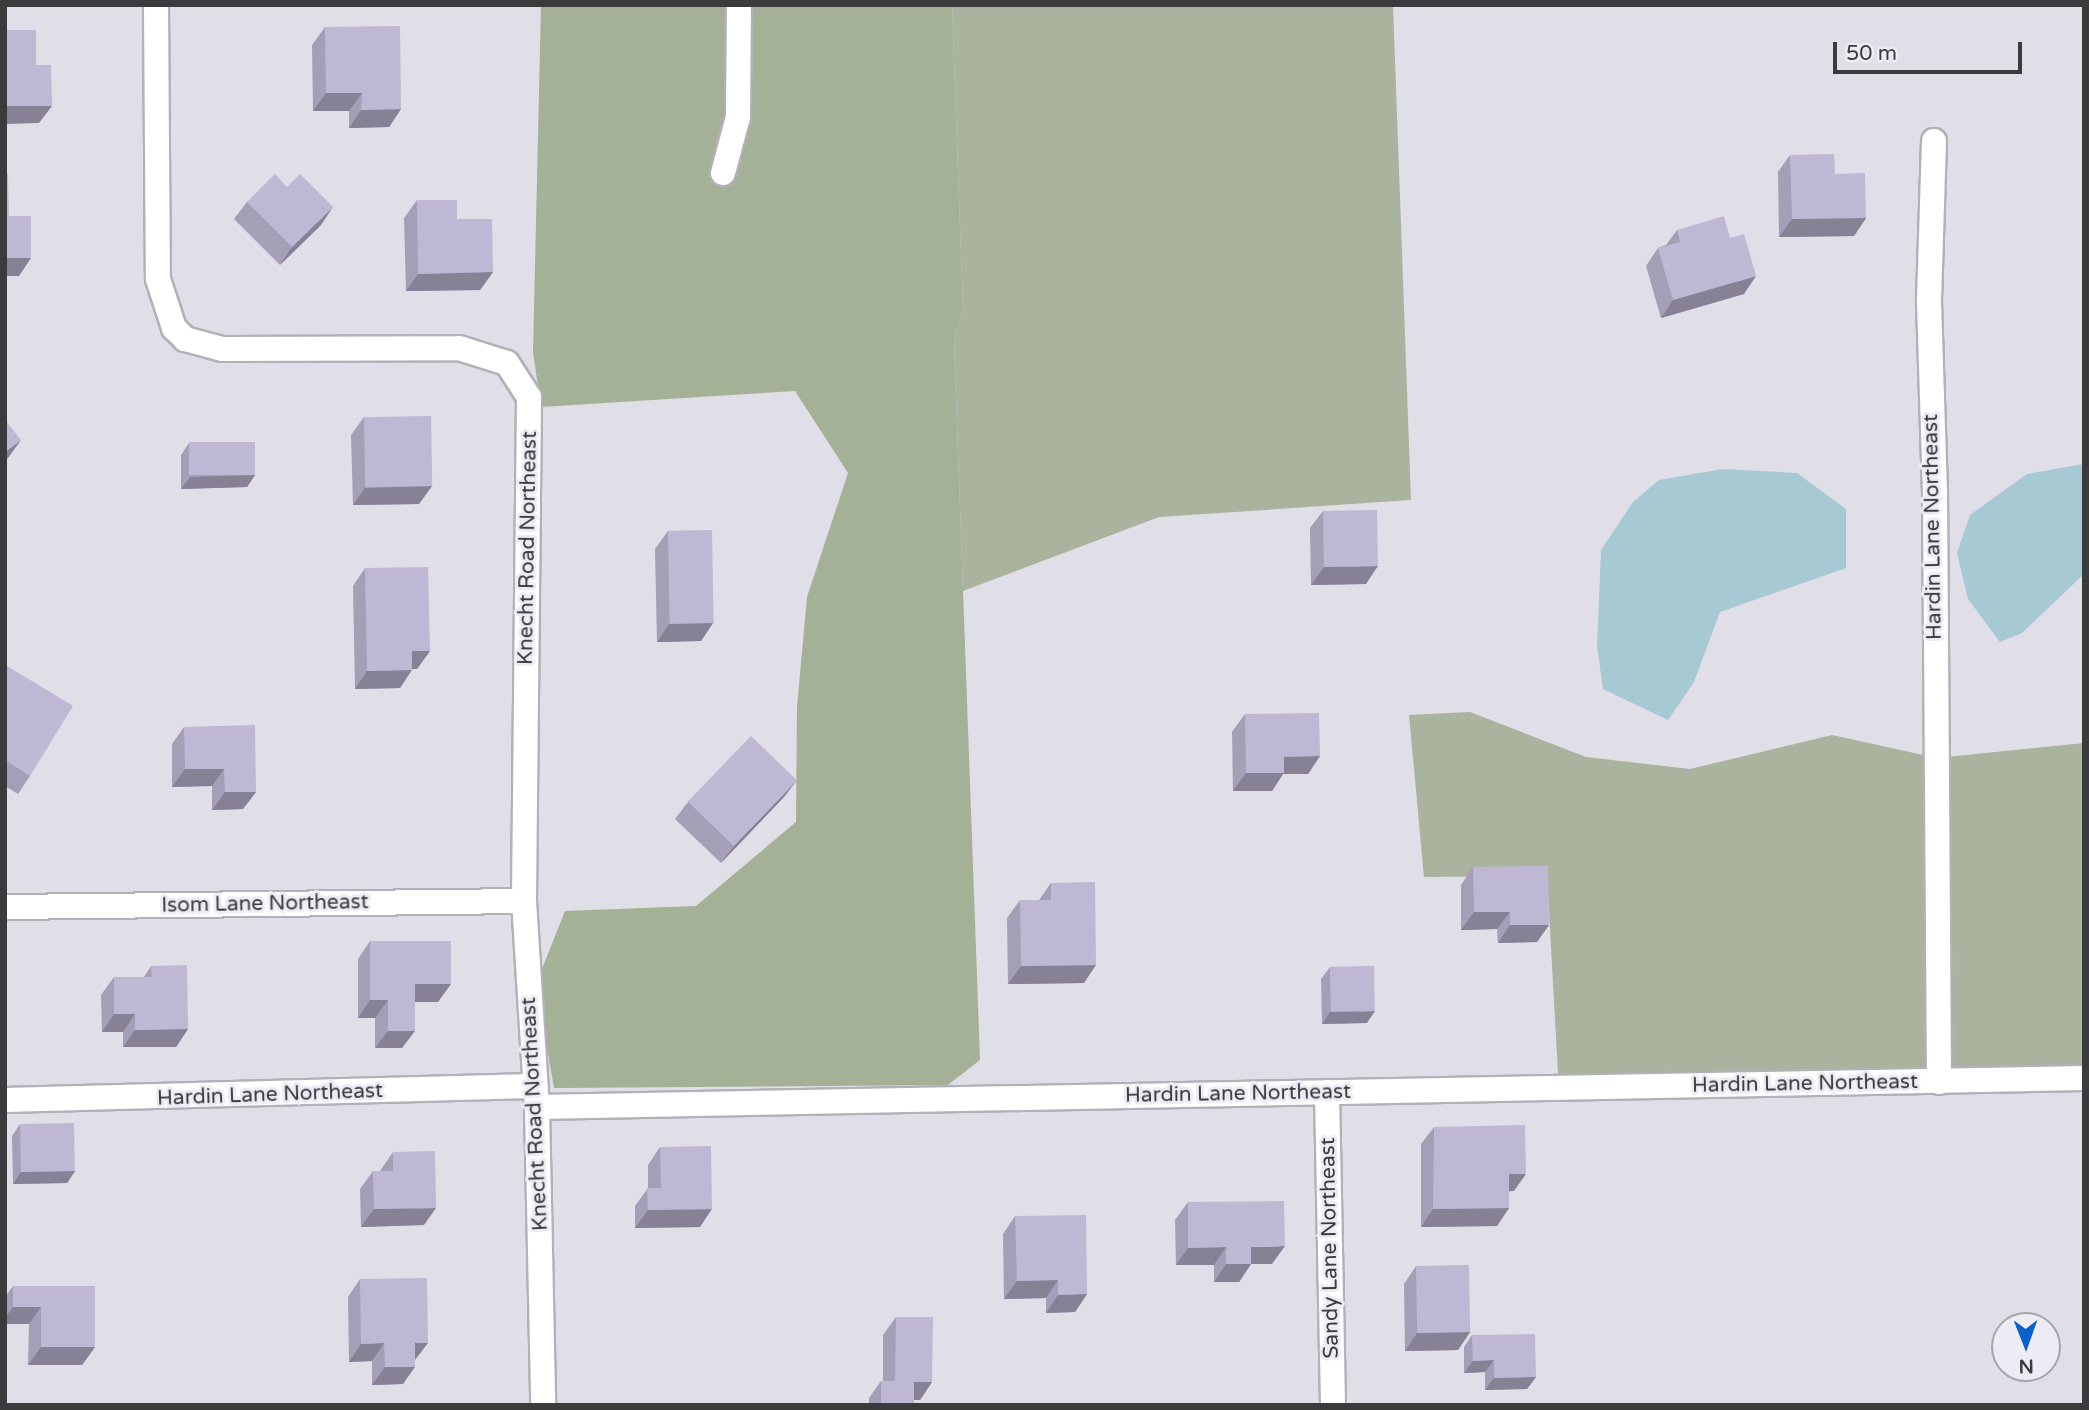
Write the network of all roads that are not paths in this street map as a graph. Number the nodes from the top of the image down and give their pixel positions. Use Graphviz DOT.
graph roads {
  1 [pos="156,5"];
  2 [pos="739,5"];
  3 [pos="1934,141"];
  4 [pos="723,173"];
  5 [pos="524,901"];
  6 [pos="5,907"];
  7 [pos="2084,1078"];
  8 [pos="1939,1082"];
  9 [pos="1327,1092"];
  10 [pos="536,1096"];
  11 [pos="5,1100"];
  12 [pos="543,1405"];
  13 [pos="1333,1405"];
  1 -- 5 [label="street, Knecht Road Northeast"];
  2 -- 4 [label="street"];
  3 -- 8 [label="street, Hardin Lane Northeast"];
  5 -- 6 [label="street, Isom Lane Northeast"];
  5 -- 10 [label="street, Knecht Road Northeast"];
  7 -- 8 [label="street, Hardin Lane Northeast"];
  8 -- 9 [label="street, Hardin Lane Northeast"];
  9 -- 10 [label="street, Hardin Lane Northeast"];
  9 -- 13 [label="street, Sandy Lane Northeast"];
  10 -- 11 [label="street, Hardin Lane Northeast"];
  10 -- 12 [label="street, Knecht Road Northeast"];
}
